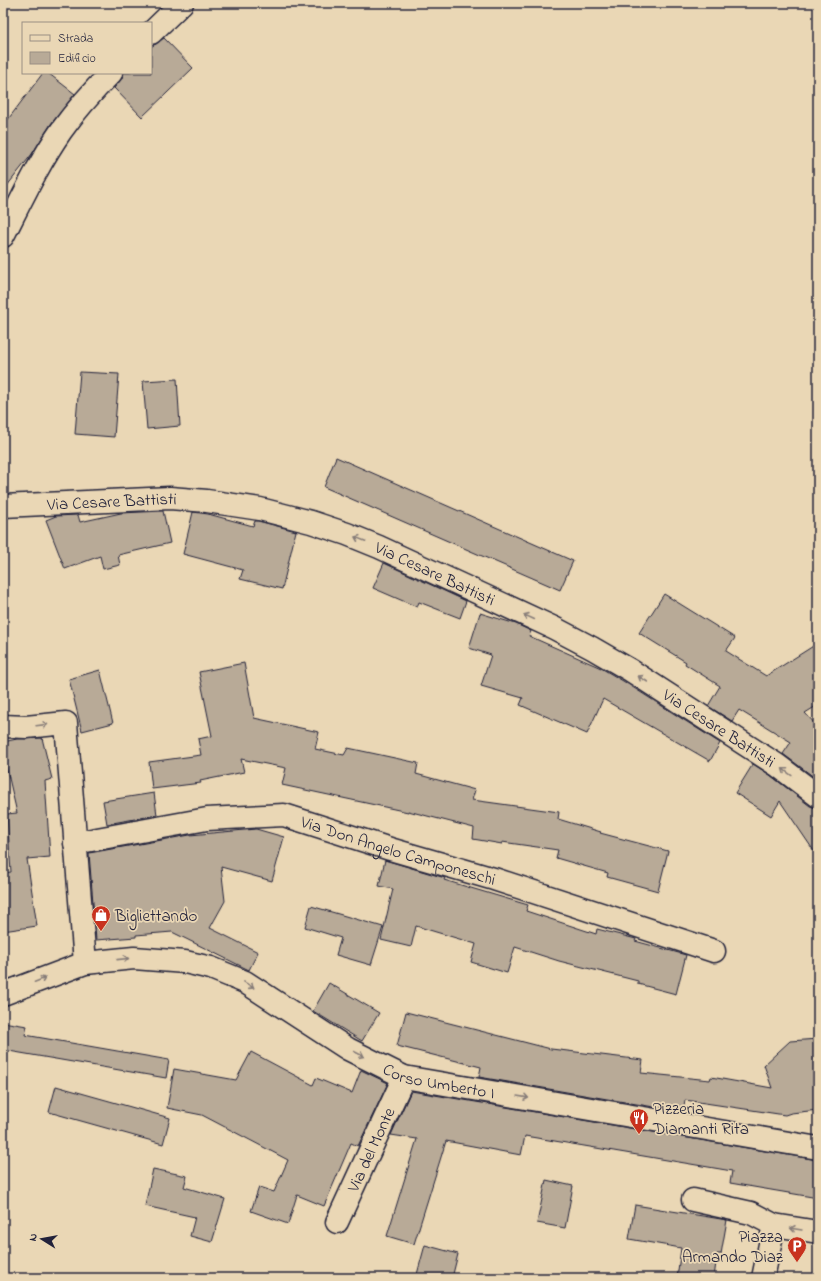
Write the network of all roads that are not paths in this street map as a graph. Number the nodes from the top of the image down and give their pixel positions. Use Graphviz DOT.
graph roads {
  1 [pos="182,3"];
  2 [pos="152,32"];
  3 [pos="110,74"];
  4 [pos="3,236"];
  5 [pos="3,506"];
  6 [pos="3,726"];
  7 [pos="818,796"];
  8 [pos="75,843"];
  9 [pos="714,951"];
  10 [pos="85,963"];
  11 [pos="3,994"];
  12 [pos="404,1077"];
  13 [pos="818,1148"];
  14 [pos="694,1200"];
  15 [pos="337,1222"];
  16 [pos="774,1225"];
  17 [pos="818,1232"];
  18 [pos="763,1278"];
  1 -- 2 [label="street"];
  3 -- 4 [label="street"];
  7 -- 5 [label="street, Via Cesare Battisti, one-way"];
  6 -- 8 [label="street, one-way"];
  8 -- 9 [label="street, Via Don Angelo Camponeschi"];
  8 -- 10 [label="street"];
  11 -- 10 [label="street, Corso Umberto I, one-way"];
  10 -- 12 [label="street, Corso Umberto I, one-way"];
  12 -- 13 [label="street, Corso Umberto I, one-way"];
  12 -- 15 [label="street, Via del Monte"];
  14 -- 16 [label="street"];
  17 -- 16 [label="street, one-way"];
  16 -- 18 [label="street"];
}
